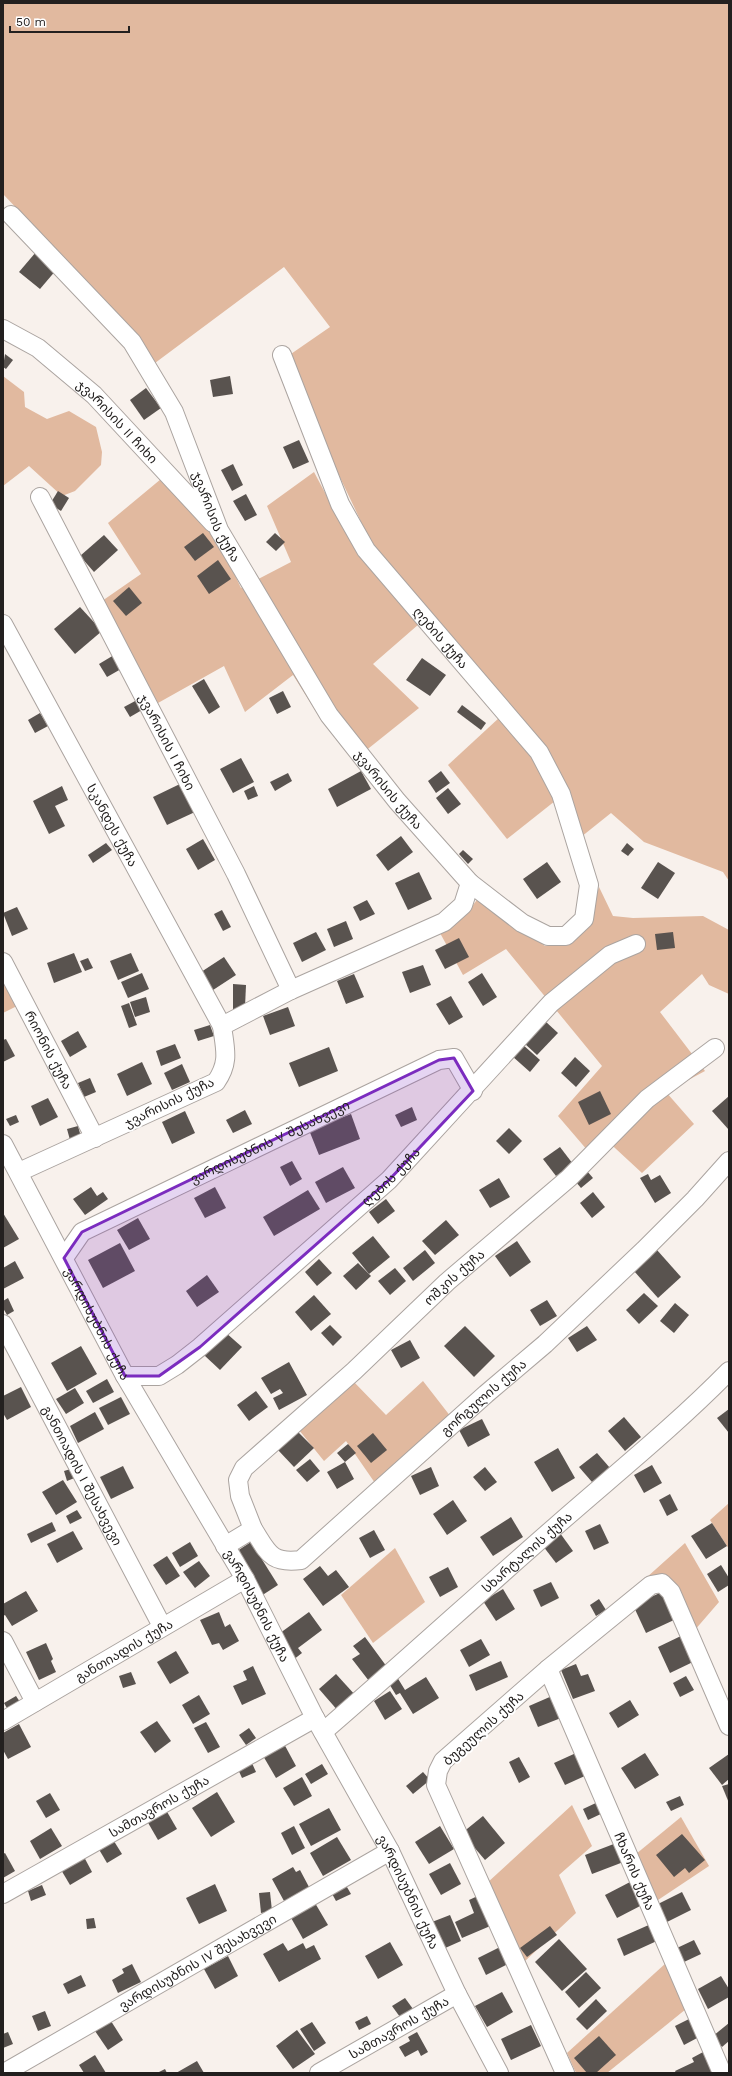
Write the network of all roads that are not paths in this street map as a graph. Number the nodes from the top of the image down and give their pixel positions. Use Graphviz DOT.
graph roads {
  1 [pos="12,215"];
  2 [pos="3,329"];
  3 [pos="282,355"];
  4 [pos="40,497"];
  5 [pos="219,530"];
  6 [pos="3,624"];
  7 [pos="470,883"];
  8 [pos="584,919"];
  9 [pos="636,944"];
  10 [pos="3,962"];
  11 [pos="291,990"];
  12 [pos="222,1026"];
  13 [pos="715,1048"];
  14 [pos="473,1091"];
  15 [pos="95,1138"];
  16 [pos="3,1144"];
  17 [pos="729,1161"];
  18 [pos="19,1172"];
  19 [pos="64,1258"];
  20 [pos="3,1324"];
  21 [pos="729,1371"];
  22 [pos="125,1376"];
  23 [pos="253,1529"];
  24 [pos="225,1546"];
  25 [pos="245,1579"];
  26 [pos="162,1626"];
  27 [pos="3,1641"];
  28 [pos="548,1670"];
  29 [pos="35,1702"];
  30 [pos="3,1721"];
  31 [pos="319,1725"];
  32 [pos="729,1726"];
  33 [pos="390,1851"];
  34 [pos="3,1894"];
  35 [pos="457,1994"];
  36 [pos="4,2073"];
  37 [pos="319,2073"];
  38 [pos="499,2073"];
  39 [pos="565,2073"];
  40 [pos="722,2073"];
  1 -- 5 [label="street, ჯვარისის ქუჩა"];
  2 -- 5 [label="street, ჯვარისის II ჩიხი"];
  3 -- 8 [label="street, ღების ქუჩა"];
  4 -- 11 [label="street, ჯვარისის I ჩიხი"];
  5 -- 7 [label="street, ჯვარისის ქუჩა"];
  6 -- 12 [label="street, სკანდეს ქუჩა"];
  7 -- 8 [label="street, ჯვარისის ქუჩა"];
  7 -- 11 [label="street"];
  9 -- 14 [label="street, ღების ქუჩა"];
  10 -- 15 [label="street, რიონის ქუჩა"];
  11 -- 12 [label="street"];
  12 -- 15 [label="street, ჯვარისის ქუჩა"];
  13 -- 23 [label="street, ოშკის ქუჩა"];
  14 -- 19 [label="street, ვარდისუბნის V შესახვევი"];
  14 -- 22 [label="street, ღების ქუჩა"];
  15 -- 18 [label="street, ჯვარისის ქუჩა"];
  16 -- 18 [label="street, ვარდისუბნის ქუჩა"];
  17 -- 23 [label="street, გორგულის ქუჩა"];
  18 -- 19 [label="street, ვარდისუბნის ქუჩა"];
  19 -- 22 [label="street, ვარდისუბნის ქუჩა"];
  20 -- 26 [label="street, განთიადის I შესახვევი"];
  21 -- 31 [label="street, სხარტალის ქუჩა"];
  22 -- 24 [label="street, ვარდისუბნის ქუჩა"];
  23 -- 24 [label="street"];
  24 -- 25 [label="street, ვარდისუბნის ქუჩა"];
  25 -- 26 [label="street, განთიადის ქუჩა"];
  25 -- 31 [label="street, ვარდისუბნის ქუჩა"];
  26 -- 29 [label="street, განთიადის ქუჩა"];
  27 -- 29 [label="street"];
  28 -- 32 [label="street, ბუგეულის ქუჩა"];
  28 -- 39 [label="street, ბუგეულის ქუჩა"];
  28 -- 40 [label="street, ჩხარის ქუჩა"];
  29 -- 30 [label="street, განთიადის ქუჩა"];
  31 -- 33 [label="street, ვარდისუბნის ქუჩა"];
  31 -- 34 [label="street, სამთავროს ქუჩა"];
  33 -- 35 [label="street, ვარდისუბნის ქუჩა"];
  33 -- 36 [label="street, ვარდისუბნის IV შესახვევი"];
  35 -- 37 [label="street, სამთავროს ქუჩა"];
  35 -- 38 [label="street, ვარდისუბნის ქუჩა"];
}
